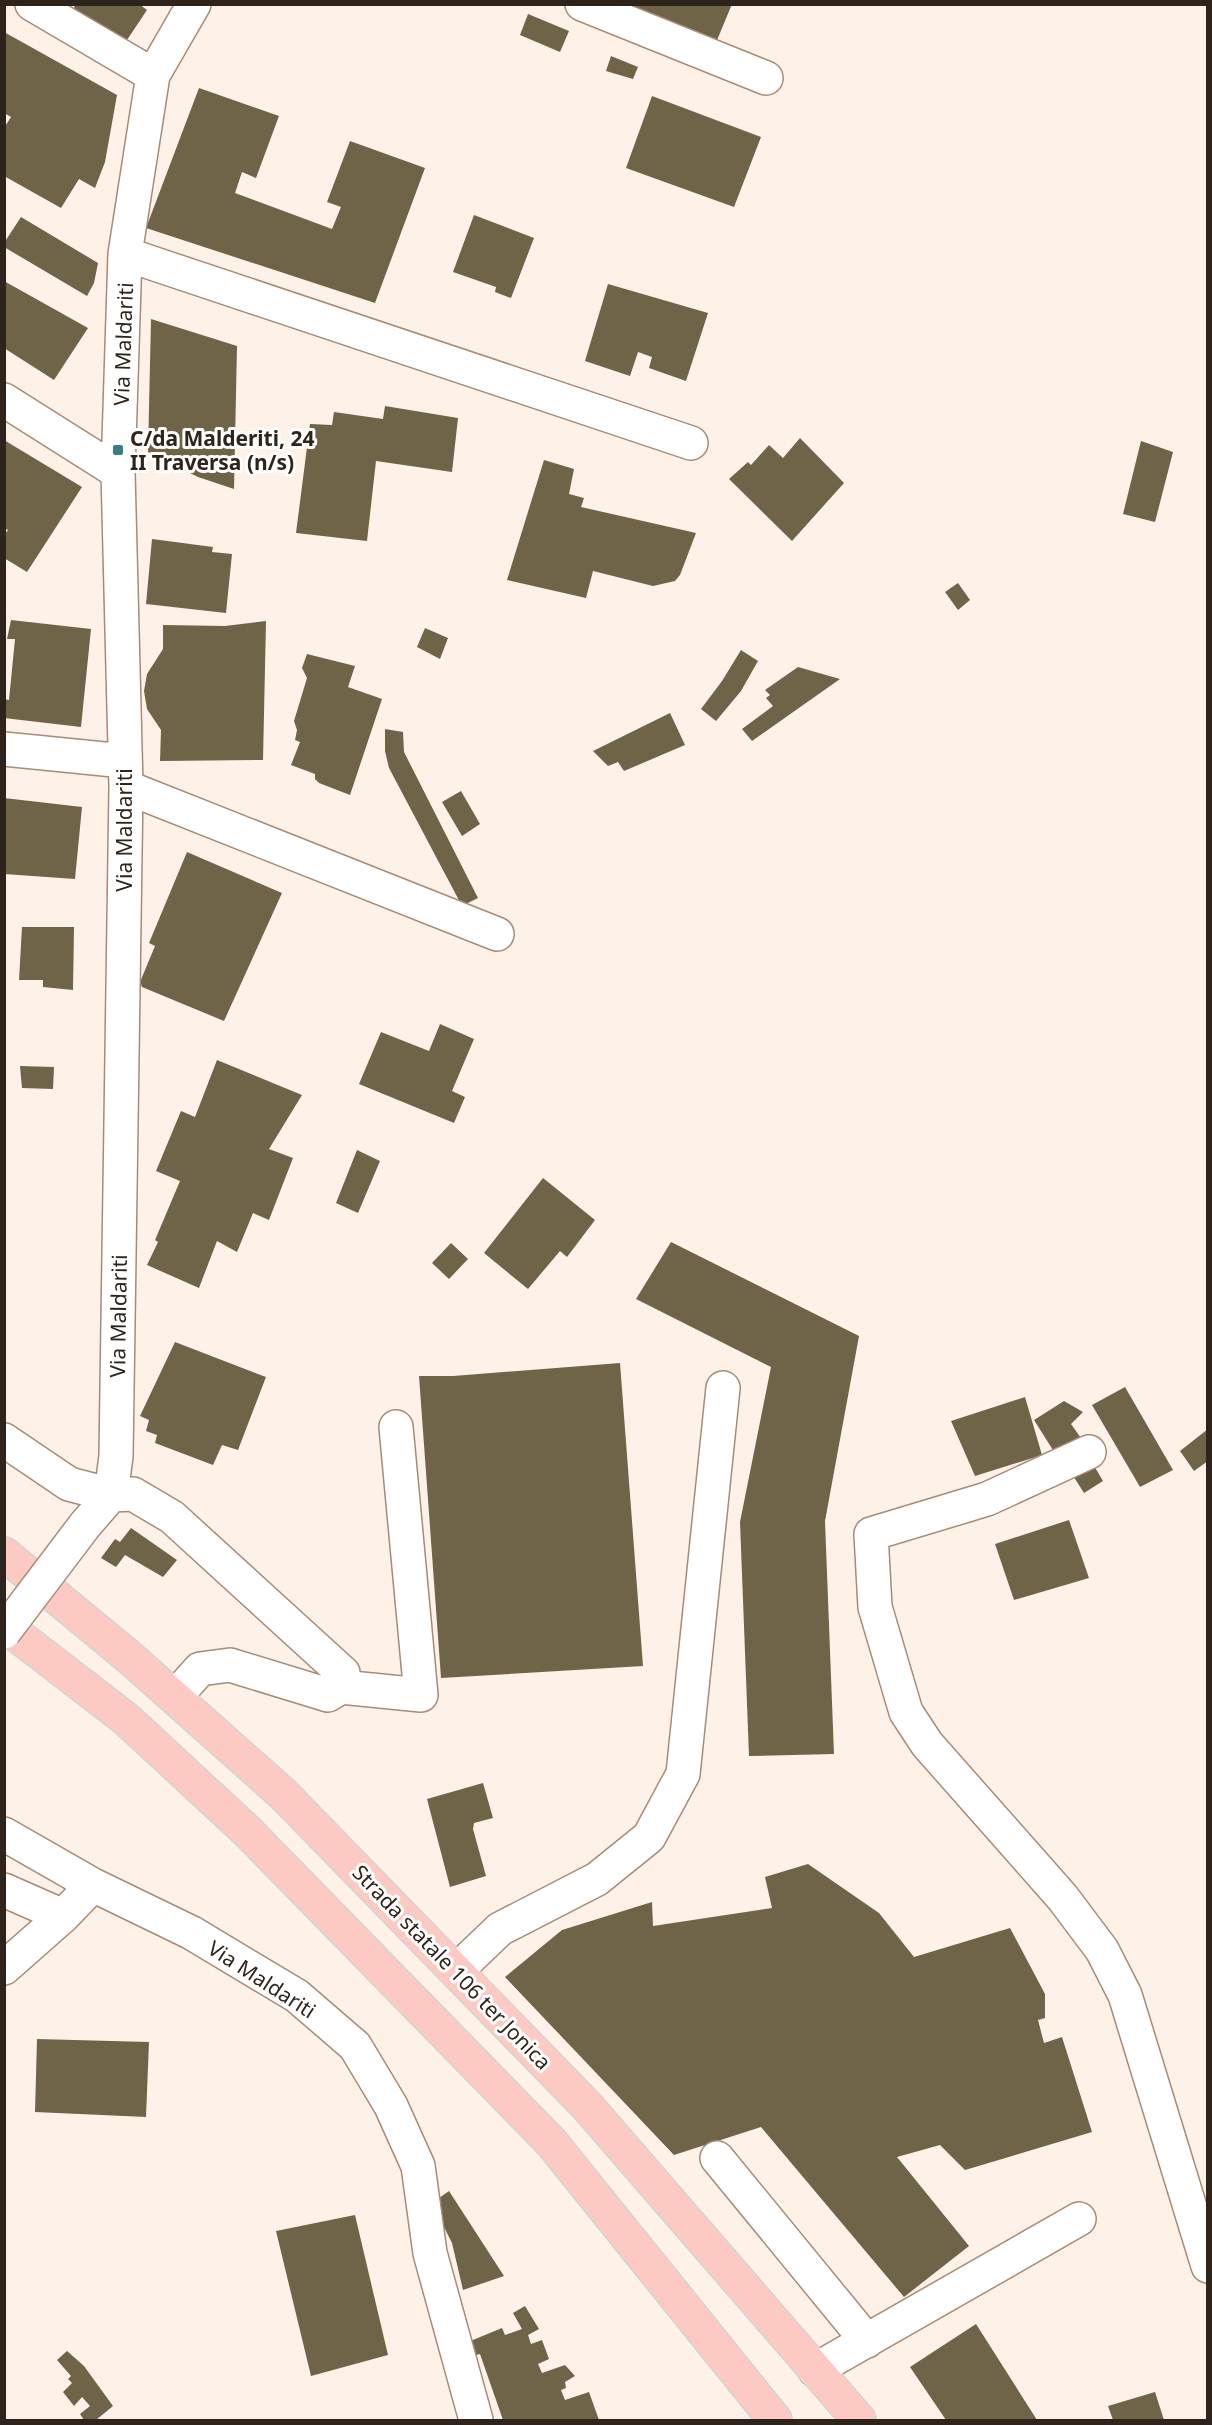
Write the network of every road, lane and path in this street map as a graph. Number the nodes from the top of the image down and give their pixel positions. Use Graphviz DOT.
graph roads {
  1 [pos="32,4"];
  2 [pos="194,4"];
  3 [pos="582,4"];
  4 [pos="153,75"];
  5 [pos="766,78"];
  6 [pos="125,254"];
  7 [pos="4,400"];
  8 [pos="691,443"];
  9 [pos="118,472"];
  10 [pos="4,749"];
  11 [pos="125,774"];
  12 [pos="497,934"];
  13 [pos="723,1388"];
  14 [pos="396,1427"];
  15 [pos="4,1440"];
  16 [pos="1089,1452"];
  17 [pos="111,1495"];
  18 [pos="4,1554"];
  19 [pos="4,1625"];
  20 [pos="4,1632"];
  21 [pos="341,1687"];
  22 [pos="175,1697"];
  23 [pos="4,1834"];
  24 [pos="93,1885"];
  25 [pos="4,1890"];
  26 [pos="63,1916"];
  27 [pos="4,1968"];
  28 [pos="456,1971"];
  29 [pos="717,2158"];
  30 [pos="1079,2219"];
  31 [pos="1208,2266"];
  32 [pos="867,2341"];
  33 [pos="815,2370"];
  34 [pos="476,2421"];
  35 [pos="775,2421"];
  36 [pos="859,2421"];
  1 -- 4 [label="street"];
  2 -- 4 [label="street, Via Maldariti"];
  3 -- 5 [label="street"];
  4 -- 6 [label="street, Via Maldariti"];
  6 -- 8 [label="street"];
  6 -- 9 [label="street, Via Maldariti"];
  7 -- 9 [label="street"];
  9 -- 11 [label="street, Via Maldariti"];
  10 -- 11 [label="street"];
  11 -- 12 [label="street"];
  11 -- 17 [label="street, Via Maldariti"];
  13 -- 28 [label="street"];
  14 -- 21 [label="street"];
  15 -- 17 [label="street"];
  16 -- 31 [label="street"];
  17 -- 20 [label="street, bridge"];
  17 -- 21 [label="street"];
  18 -- 22 [label="main road, Strada statale 106 ter Jonica"];
  19 -- 35 [label="main road"];
  21 -- 22 [label="street"];
  22 -- 28 [label="main road, Strada statale 106 ter Jonica"];
  23 -- 24 [label="street, Via Maldariti"];
  24 -- 26 [label="street"];
  24 -- 34 [label="street, Via Maldariti"];
  25 -- 26 [label="street"];
  26 -- 27 [label="street"];
  28 -- 33 [label="main road, Strada statale 106 ter Jonica"];
  29 -- 32 [label="street"];
  30 -- 32 [label="street"];
  32 -- 33 [label="street"];
  33 -- 36 [label="main road, Strada statale 106 ter Jonica"];
}
